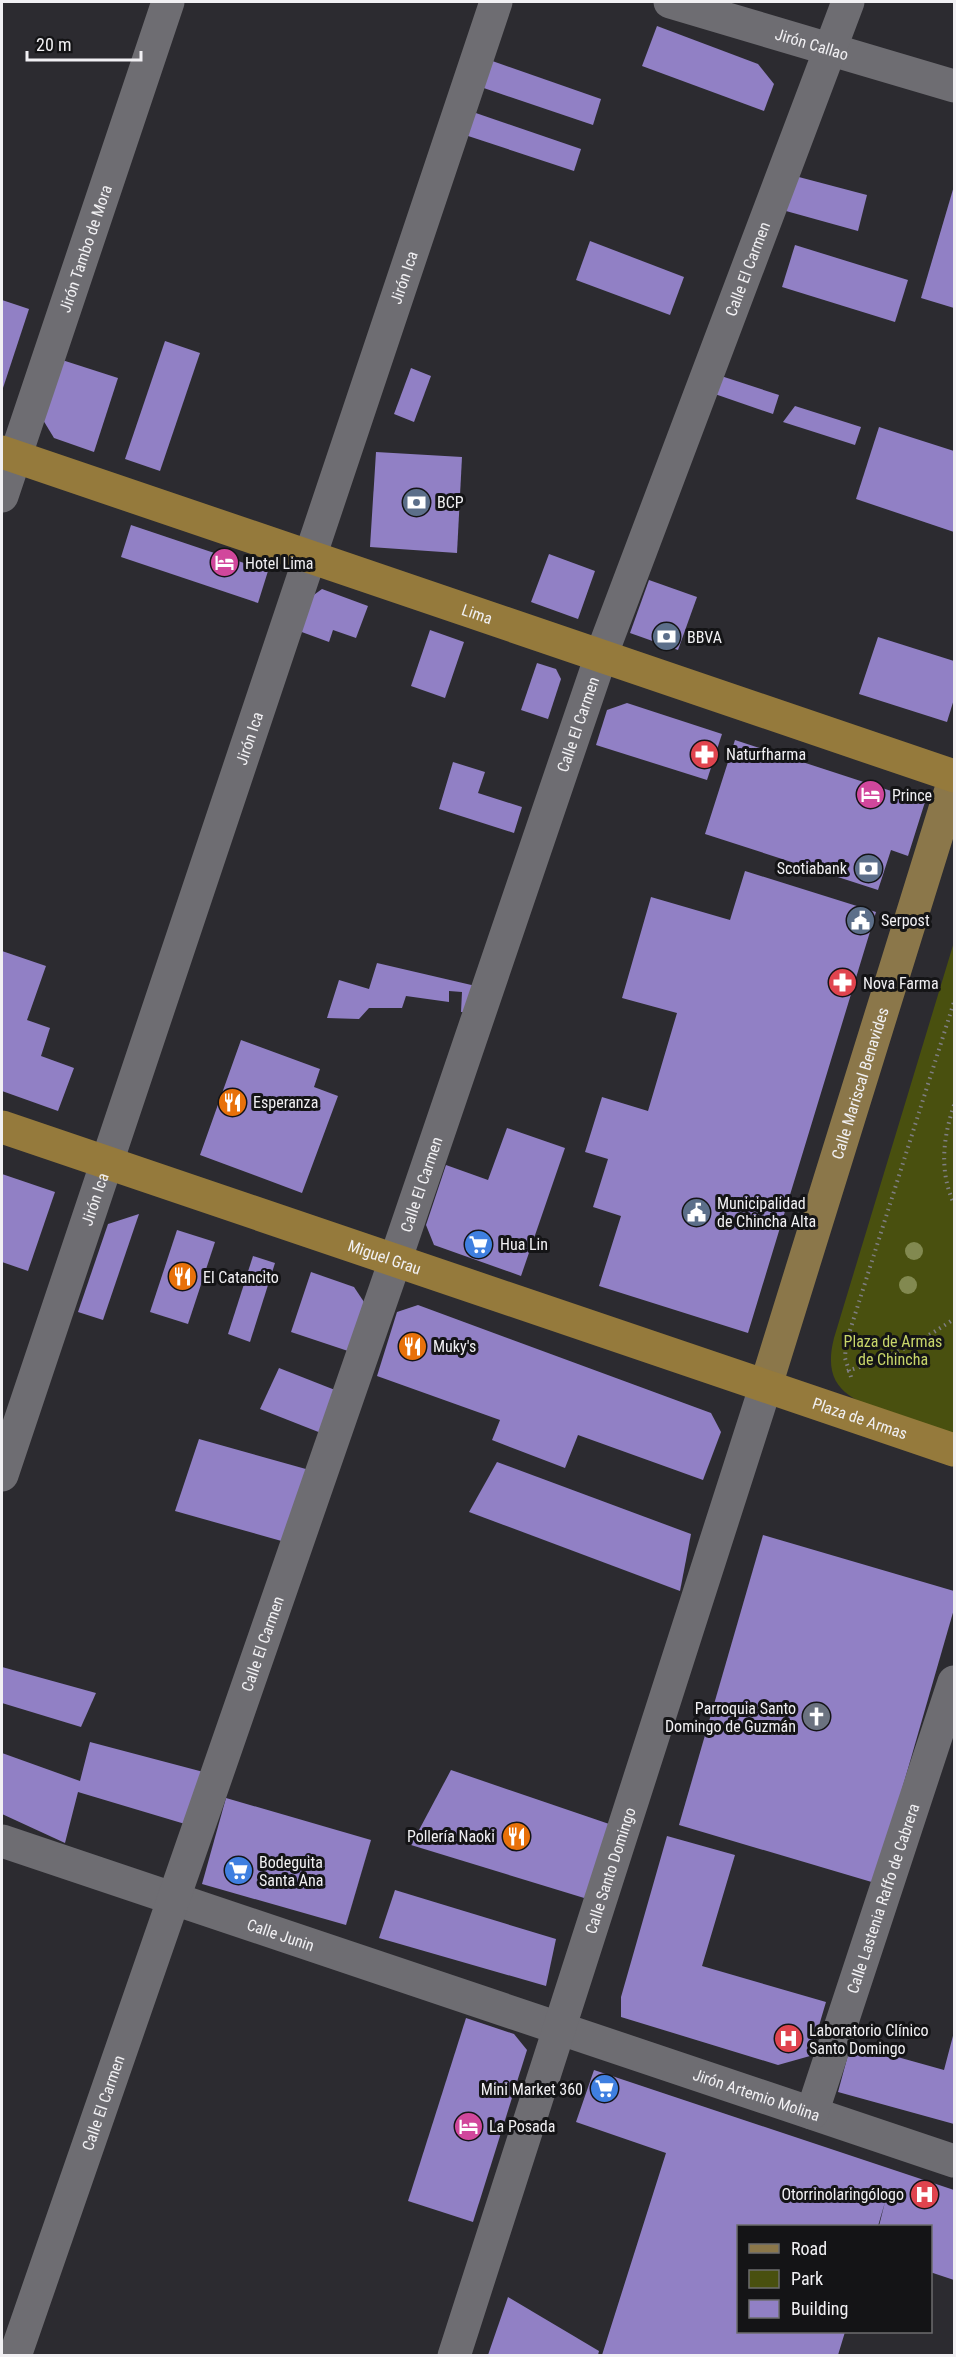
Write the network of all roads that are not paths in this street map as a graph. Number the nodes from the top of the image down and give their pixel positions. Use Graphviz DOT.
graph roads {
  1 [pos="168,2"];
  2 [pos="496,2"];
  3 [pos="670,2"];
  4 [pos="848,2"];
  5 [pos="831,50"];
  6 [pos="954,86"];
  7 [pos="8,454"];
  8 [pos="2,496"];
  9 [pos="310,556"];
  10 [pos="601,656"];
  11 [pos="954,778"];
  12 [pos="2,1127"];
  13 [pos="107,1160"];
  14 [pos="396,1258"];
  15 [pos="766,1385"];
  16 [pos="954,1450"];
  17 [pos="2,1475"];
  18 [pos="954,1682"];
  19 [pos="944,1749"];
  20 [pos="2,1841"];
  21 [pos="174,1899"];
  22 [pos="560,2027"];
  23 [pos="812,2113"];
  24 [pos="954,2161"];
  25 [pos="15,2355"];
  26 [pos="454,2355"];
  1 -- 7 [label="street, Jirón Tambo de Mora"];
  2 -- 9 [label="street, Jirón Ica"];
  3 -- 5 [label="street, Jirón Callao"];
  4 -- 5 [label="street, Calle El Carmen"];
  5 -- 6 [label="street, Jirón Callao"];
  5 -- 10 [label="street, Calle El Carmen"];
  7 -- 8 [label="street, Jirón Tambo de Mora"];
  7 -- 9 [label="highway, Lima"];
  9 -- 10 [label="highway, Lima"];
  9 -- 13 [label="street, Jirón Ica"];
  10 -- 11 [label="highway, Lima"];
  10 -- 14 [label="street, Calle El Carmen"];
  11 -- 15 [label="main road, Calle Mariscal Benavides"];
  12 -- 13 [label="highway, Miguel Grau"];
  13 -- 14 [label="highway, Miguel Grau"];
  13 -- 17 [label="street, Jirón Ica"];
  14 -- 15 [label="highway, Miguel Grau"];
  14 -- 21 [label="street, Calle El Carmen"];
  15 -- 16 [label="highway, Plaza de Armas"];
  15 -- 22 [label="street, Calle Santo Domingo"];
  18 -- 19 [label="street, Calle Lastenia Raffo de Cabrera"];
  19 -- 23 [label="street, Calle Lastenia Raffo de Cabrera"];
  20 -- 21 [label="street, Calle Junin"];
  21 -- 22 [label="street, Calle Junin"];
  21 -- 25 [label="street, Calle El Carmen"];
  22 -- 23 [label="street, Jirón Artemio Molina"];
  22 -- 26 [label="street, Calle Santo Domingo"];
  23 -- 24 [label="street, Jirón Artemio Molina"];
}
